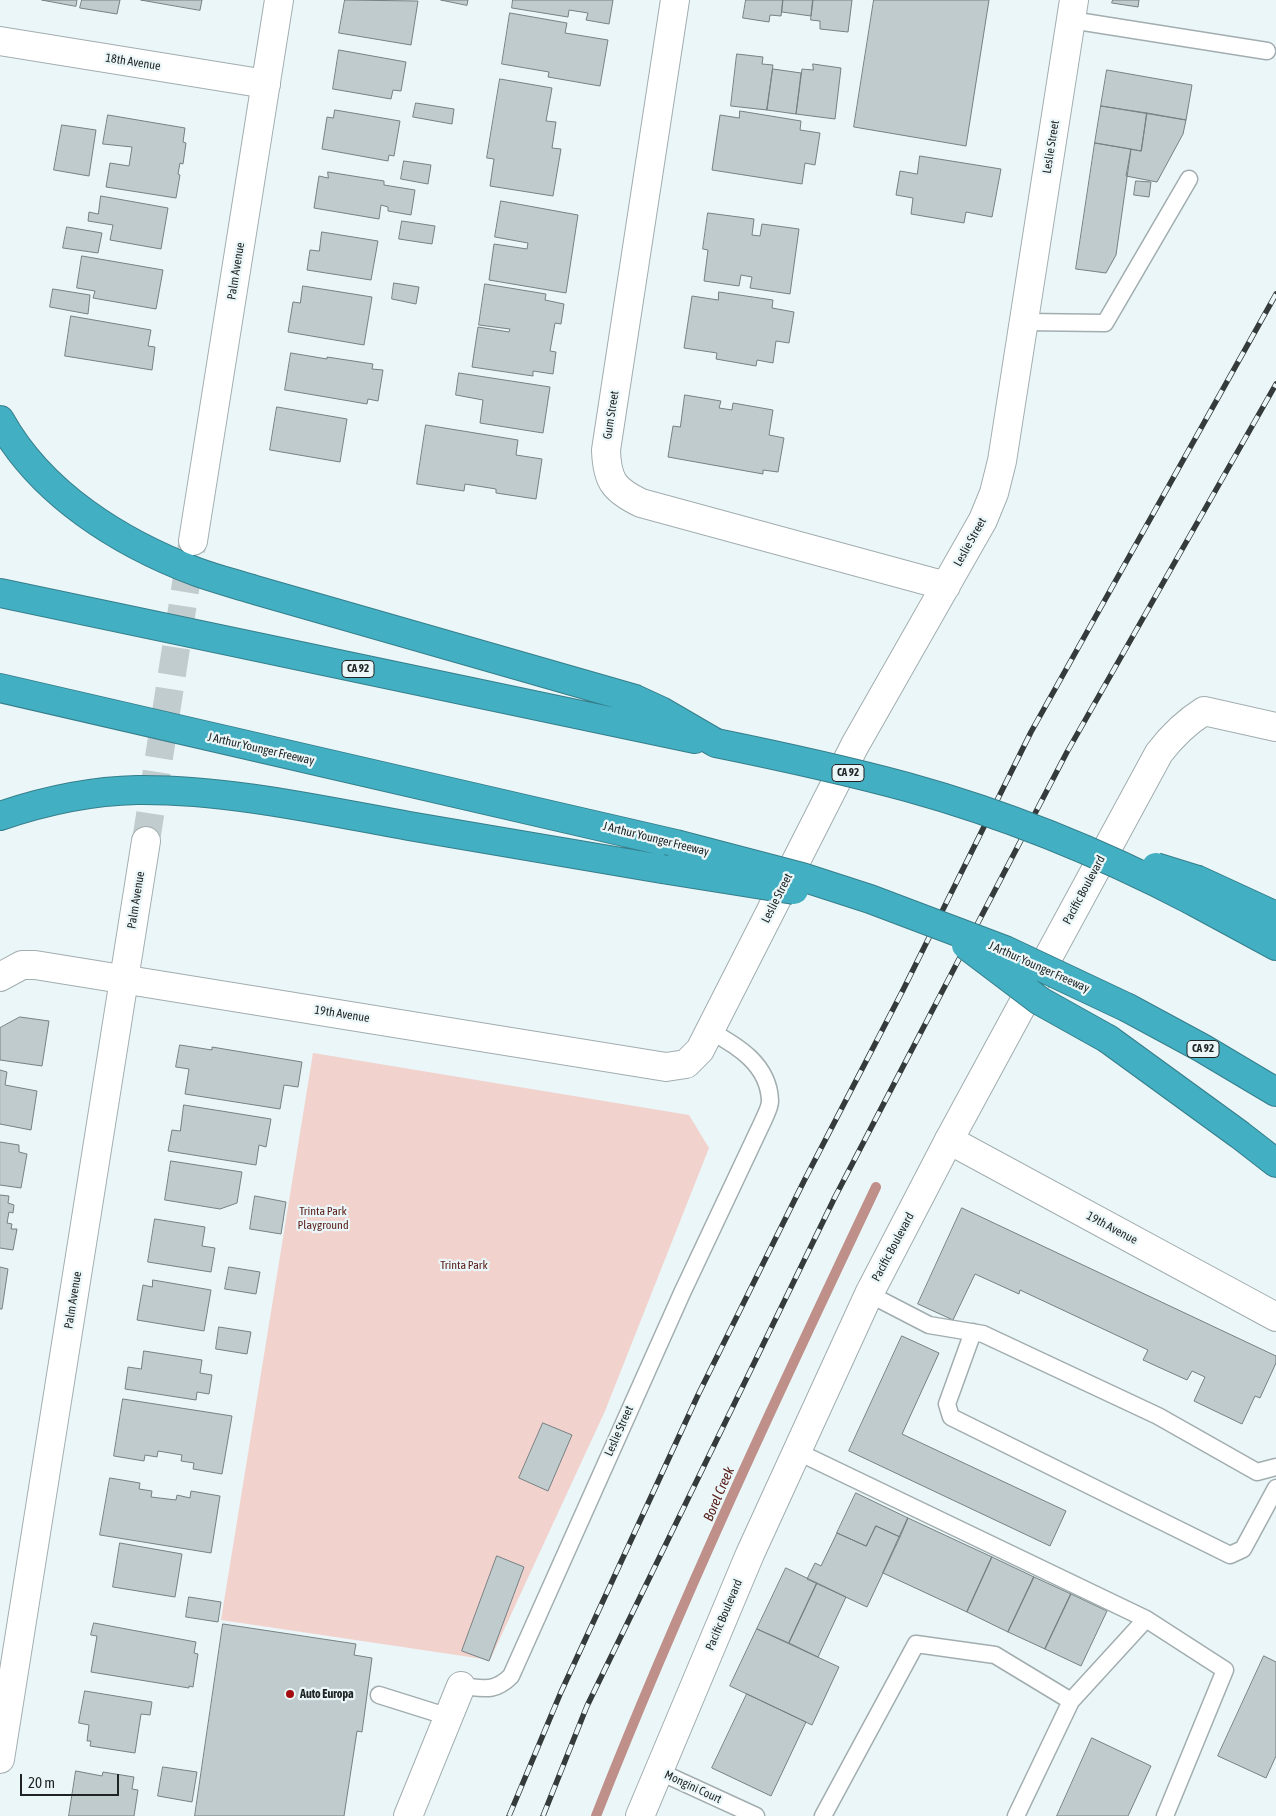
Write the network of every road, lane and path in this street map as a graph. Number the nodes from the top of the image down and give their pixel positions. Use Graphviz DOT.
graph roads {
  1 [pos="279,0"];
  2 [pos="675,0"];
  3 [pos="1073,10"];
  4 [pos="0,41"];
  5 [pos="1267,51"];
  6 [pos="266,84"];
  7 [pos="1189,179"];
  8 [pos="1024,322"];
  9 [pos="0,420"];
  10 [pos="193,541"];
  11 [pos="946,586"];
  12 [pos="0,593"];
  13 [pos="0,688"];
  14 [pos="1276,727"];
  15 [pos="716,743"];
  16 [pos="0,816"];
  17 [pos="146,841"];
  18 [pos="1195,890"];
  19 [pos="870,899"];
  20 [pos="1276,916"];
  21 [pos="939,924"];
  22 [pos="1276,946"];
  23 [pos="0,977"];
  24 [pos="124,979"];
  25 [pos="710,1031"];
  26 [pos="686,1064"];
  27 [pos="1276,1092"];
  28 [pos="949,1140"];
  29 [pos="1276,1163"];
  30 [pos="868,1294"];
  31 [pos="1276,1316"];
  32 [pos="972,1332"];
  33 [pos="796,1450"];
  34 [pos="1276,1467"];
  35 [pos="1276,1488"];
  36 [pos="1146,1619"];
  37 [pos="461,1686"];
  38 [pos="379,1696"];
  39 [pos="1071,1701"];
  40 [pos="449,1717"];
  41 [pos="0,1759"];
  42 [pos="658,1771"];
  43 [pos="408,1816"];
  44 [pos="640,1816"];
  45 [pos="756,1816"];
  46 [pos="823,1816"];
  47 [pos="1016,1816"];
  48 [pos="1165,1816"];
  1 -- 6 [label="street, Palm Avenue"];
  2 -- 11 [label="street, Gum Street"];
  3 -- 5 [label="lane"];
  3 -- 8 [label="street, Leslie Street"];
  4 -- 6 [label="street, 18th Avenue"];
  6 -- 10 [label="street, Palm Avenue"];
  7 -- 8 [label="lane"];
  8 -- 11 [label="street, Leslie Street"];
  9 -- 15 [label="highway"];
  11 -- 25 [label="street, Leslie Street"];
  12 -- 15 [label="highway, CA 92"];
  13 -- 19 [label="highway, J Arthur Younger Freeway / CA 92, bridge"];
  14 -- 28 [label="street, Pacific Boulevard"];
  15 -- 18 [label="highway, CA 92, bridge"];
  16 -- 19 [label="highway, bridge"];
  17 -- 24 [label="street, Palm Avenue"];
  18 -- 20 [label="highway"];
  18 -- 22 [label="highway, CA 92"];
  19 -- 21 [label="highway, J Arthur Younger Freeway / CA 92, bridge"];
  21 -- 27 [label="highway, J Arthur Younger Freeway / CA 92, bridge"];
  21 -- 29 [label="highway, bridge"];
  23 -- 24 [label="street, 19th Avenue"];
  24 -- 26 [label="street, 19th Avenue"];
  24 -- 41 [label="street, Palm Avenue"];
  25 -- 26 [label="street, Leslie Street"];
  25 -- 37 [label="lane, Leslie Street"];
  28 -- 30 [label="street, Pacific Boulevard"];
  28 -- 31 [label="street, 19th Avenue"];
  30 -- 32 [label="lane"];
  30 -- 33 [label="street, Pacific Boulevard"];
  32 -- 34 [label="lane"];
  32 -- 35 [label="lane"];
  33 -- 36 [label="lane"];
  33 -- 42 [label="street, Pacific Boulevard"];
  36 -- 39 [label="lane"];
  36 -- 48 [label="lane"];
  37 -- 40 [label="street, Leslie Street"];
  38 -- 40 [label="lane"];
  39 -- 46 [label="lane"];
  39 -- 47 [label="lane"];
  40 -- 43 [label="street, Leslie Street"];
  42 -- 44 [label="street, Pacific Boulevard"];
  42 -- 45 [label="lane, Mongini Court"];
}
